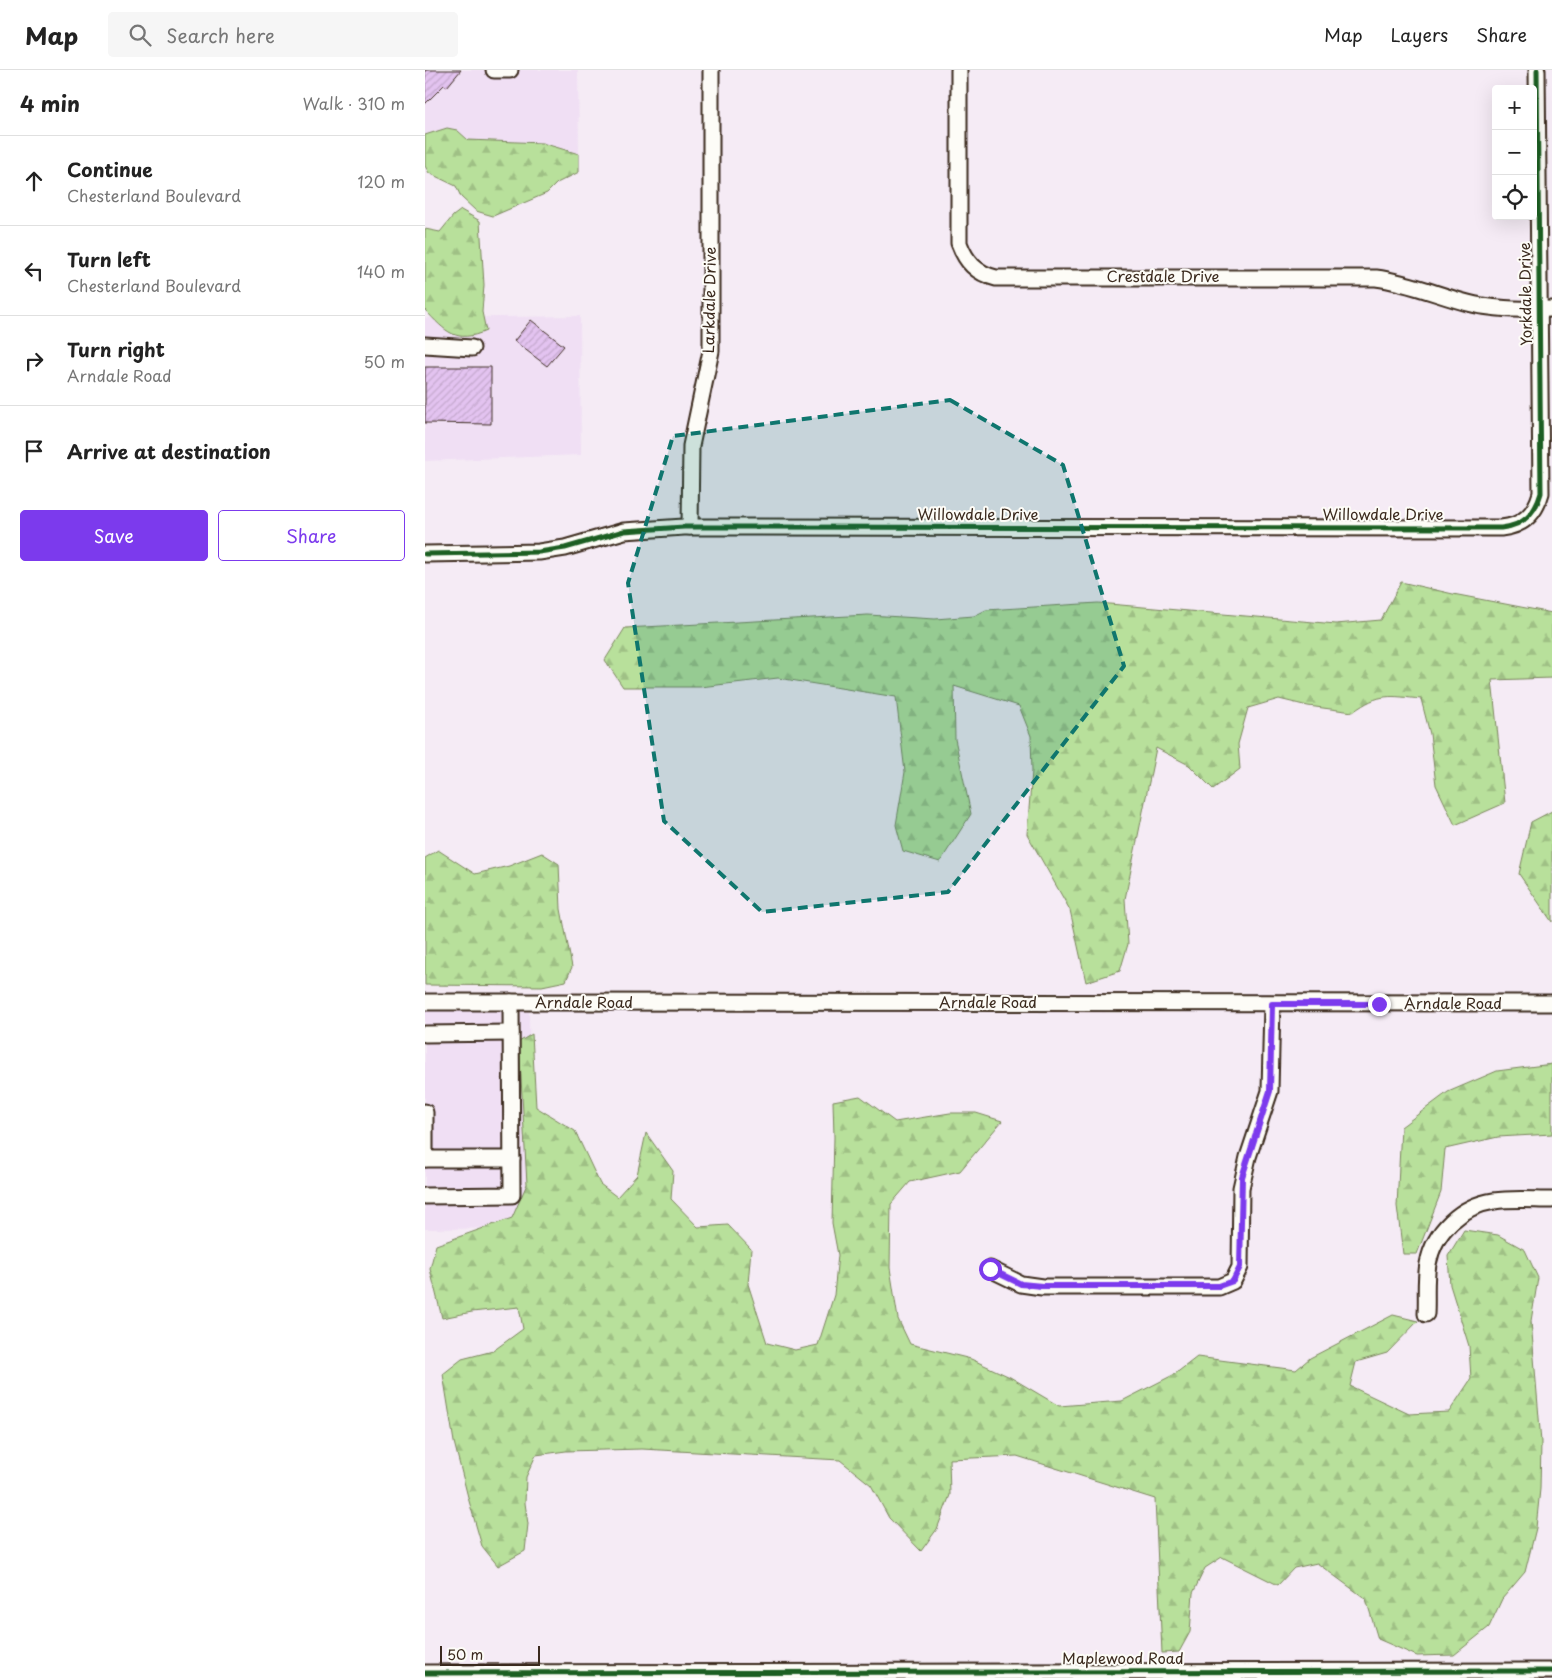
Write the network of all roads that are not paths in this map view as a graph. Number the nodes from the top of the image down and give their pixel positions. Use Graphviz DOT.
graph roads {
  1 [pos="494,70"];
  2 [pos="510,70"];
  3 [pos="711,70"];
  4 [pos="959,70"];
  5 [pos="1537,70"];
  6 [pos="1546,310"];
  7 [pos="425,345"];
  8 [pos="472,348"];
  9 [pos="1531,515"];
  10 [pos="691,528"];
  11 [pos="425,554"];
  12 [pos="425,1002"];
  13 [pos="511,1002"];
  14 [pos="1272,1004"];
  15 [pos="1552,1004"];
  16 [pos="511,1033"];
  17 [pos="425,1034"];
  18 [pos="425,1112"];
  19 [pos="425,1159"];
  20 [pos="512,1159"];
  21 [pos="425,1196"];
  22 [pos="1552,1200"];
  23 [pos="990,1269"];
  24 [pos="1427,1314"];
  25 [pos="1552,1671"];
  26 [pos="425,1673"];
  1 -- 2 [label="street"];
  3 -- 10 [label="street, Larkdale Drive"];
  4 -- 6 [label="street, Crestdale Drive"];
  5 -- 6 [label="street, Yorkdale Drive"];
  6 -- 9 [label="street, Yorkdale Drive"];
  7 -- 8 [label="street"];
  9 -- 10 [label="street, Willowdale Drive"];
  10 -- 11 [label="street, Willowdale Drive"];
  12 -- 13 [label="street, Arndale Road"];
  13 -- 14 [label="street, Arndale Road"];
  13 -- 16 [label="street"];
  14 -- 15 [label="street, Arndale Road"];
  14 -- 23 [label="street"];
  16 -- 17 [label="street"];
  16 -- 20 [label="street"];
  18 -- 19 [label="street"];
  19 -- 20 [label="street"];
  20 -- 21 [label="street"];
  22 -- 24 [label="street"];
  25 -- 26 [label="street, Maplewood Road"];
}
